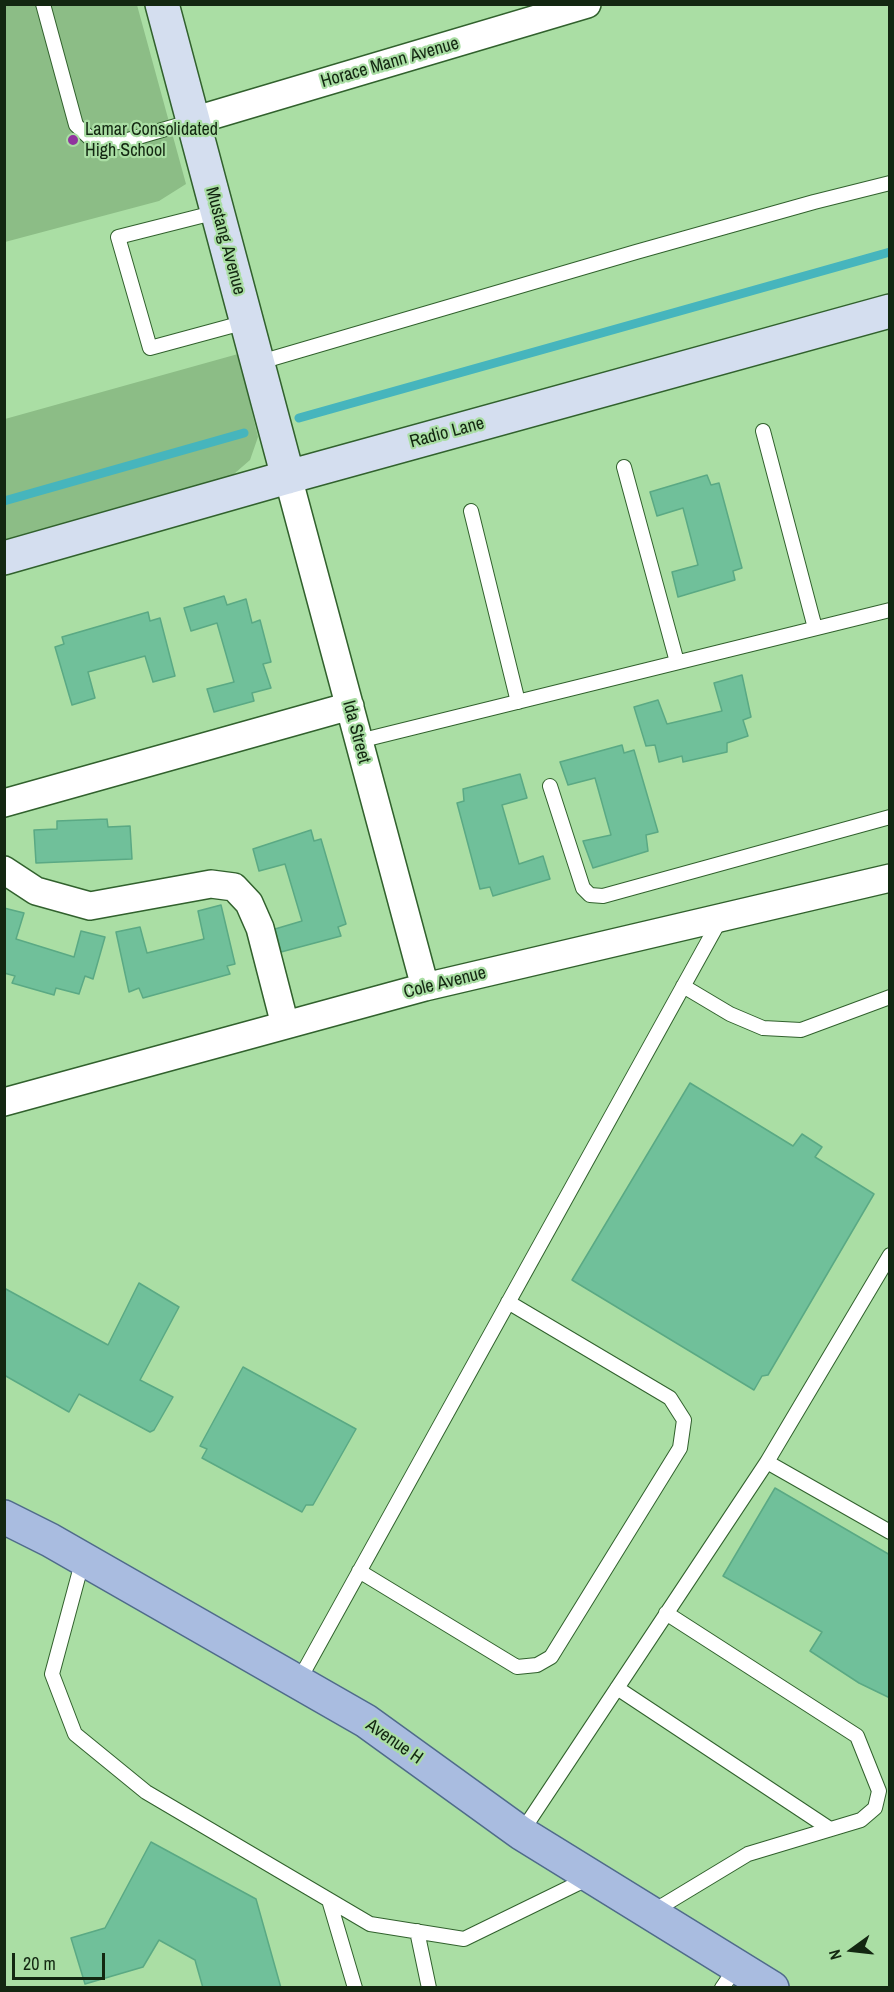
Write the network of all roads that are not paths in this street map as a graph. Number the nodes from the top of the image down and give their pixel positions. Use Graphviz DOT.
graph roads {
  1 [pos="43,4"];
  2 [pos="162,4"];
  3 [pos="587,4"];
  4 [pos="193,121"];
  5 [pos="890,183"];
  6 [pos="217,212"];
  7 [pos="890,311"];
  8 [pos="246,322"];
  9 [pos="257,363"];
  10 [pos="763,431"];
  11 [pos="624,467"];
  12 [pos="288,477"];
  13 [pos="471,511"];
  14 [pos="4,558"];
  15 [pos="890,610"];
  16 [pos="815,628"];
  17 [pos="677,662"];
  18 [pos="518,702"];
  19 [pos="350,706"];
  20 [pos="359,741"];
  21 [pos="550,786"];
  22 [pos="4,803"];
  23 [pos="890,817"];
  24 [pos="4,870"];
  25 [pos="890,878"];
  26 [pos="721,917"];
  27 [pos="683,986"];
  28 [pos="425,987"];
  29 [pos="890,997"];
  30 [pos="285,1025"];
  31 [pos="4,1102"];
  32 [pos="890,1255"];
  33 [pos="508,1302"];
  34 [pos="767,1462"];
  35 [pos="4,1517"];
  36 [pos="890,1532"];
  37 [pos="83,1559"];
  38 [pos="359,1571"];
  39 [pos="666,1614"];
  40 [pos="297,1682"];
  41 [pos="617,1688"];
  42 [pos="830,1829"];
  43 [pos="521,1833"];
  44 [pos="593,1876"];
  45 [pos="329,1900"];
  46 [pos="652,1912"];
  47 [pos="417,1931"];
  48 [pos="729,1977"];
  49 [pos="355,1988"];
  50 [pos="429,1988"];
  51 [pos="772,1988"];
  1 -- 4 [label="lane"];
  2 -- 4 [label="street, Mustang Avenue"];
  3 -- 4 [label="street, Horace Mann Avenue"];
  4 -- 6 [label="street, Mustang Avenue"];
  5 -- 9 [label="lane"];
  6 -- 8 [label="street, Mustang Avenue"];
  6 -- 8 [label="lane"];
  7 -- 12 [label="street, Radio Lane"];
  8 -- 9 [label="street, Mustang Avenue"];
  9 -- 12 [label="street, Mustang Avenue"];
  10 -- 16 [label="lane"];
  11 -- 17 [label="lane"];
  12 -- 14 [label="street, Radio Lane"];
  12 -- 19 [label="street, Ida Street"];
  13 -- 18 [label="lane"];
  15 -- 16 [label="lane"];
  16 -- 17 [label="lane"];
  17 -- 18 [label="lane"];
  18 -- 20 [label="lane"];
  19 -- 20 [label="street, Ida Street"];
  19 -- 22 [label="street"];
  20 -- 28 [label="street, Ida Street"];
  21 -- 23 [label="lane"];
  24 -- 30 [label="street"];
  25 -- 26 [label="street, Cole Avenue"];
  26 -- 27 [label="lane"];
  26 -- 28 [label="street, Cole Avenue"];
  27 -- 29 [label="lane"];
  27 -- 33 [label="lane"];
  28 -- 30 [label="street, Cole Avenue"];
  30 -- 31 [label="street, Cole Avenue"];
  32 -- 34 [label="lane"];
  33 -- 38 [label="lane"];
  33 -- 38 [label="lane"];
  34 -- 36 [label="lane"];
  34 -- 39 [label="lane"];
  35 -- 37 [label="main road, Avenue H"];
  37 -- 40 [label="main road, Avenue H"];
  37 -- 45 [label="lane"];
  38 -- 40 [label="lane"];
  39 -- 41 [label="lane"];
  39 -- 42 [label="lane"];
  40 -- 43 [label="main road, Avenue H"];
  41 -- 42 [label="lane"];
  41 -- 43 [label="lane"];
  42 -- 46 [label="lane"];
  43 -- 44 [label="main road, Avenue H"];
  44 -- 46 [label="main road, Avenue H"];
  44 -- 47 [label="lane"];
  45 -- 47 [label="lane"];
  45 -- 49 [label="lane"];
  46 -- 48 [label="main road, Avenue H"];
  47 -- 50 [label="lane"];
  48 -- 51 [label="main road, Avenue H"];
}
